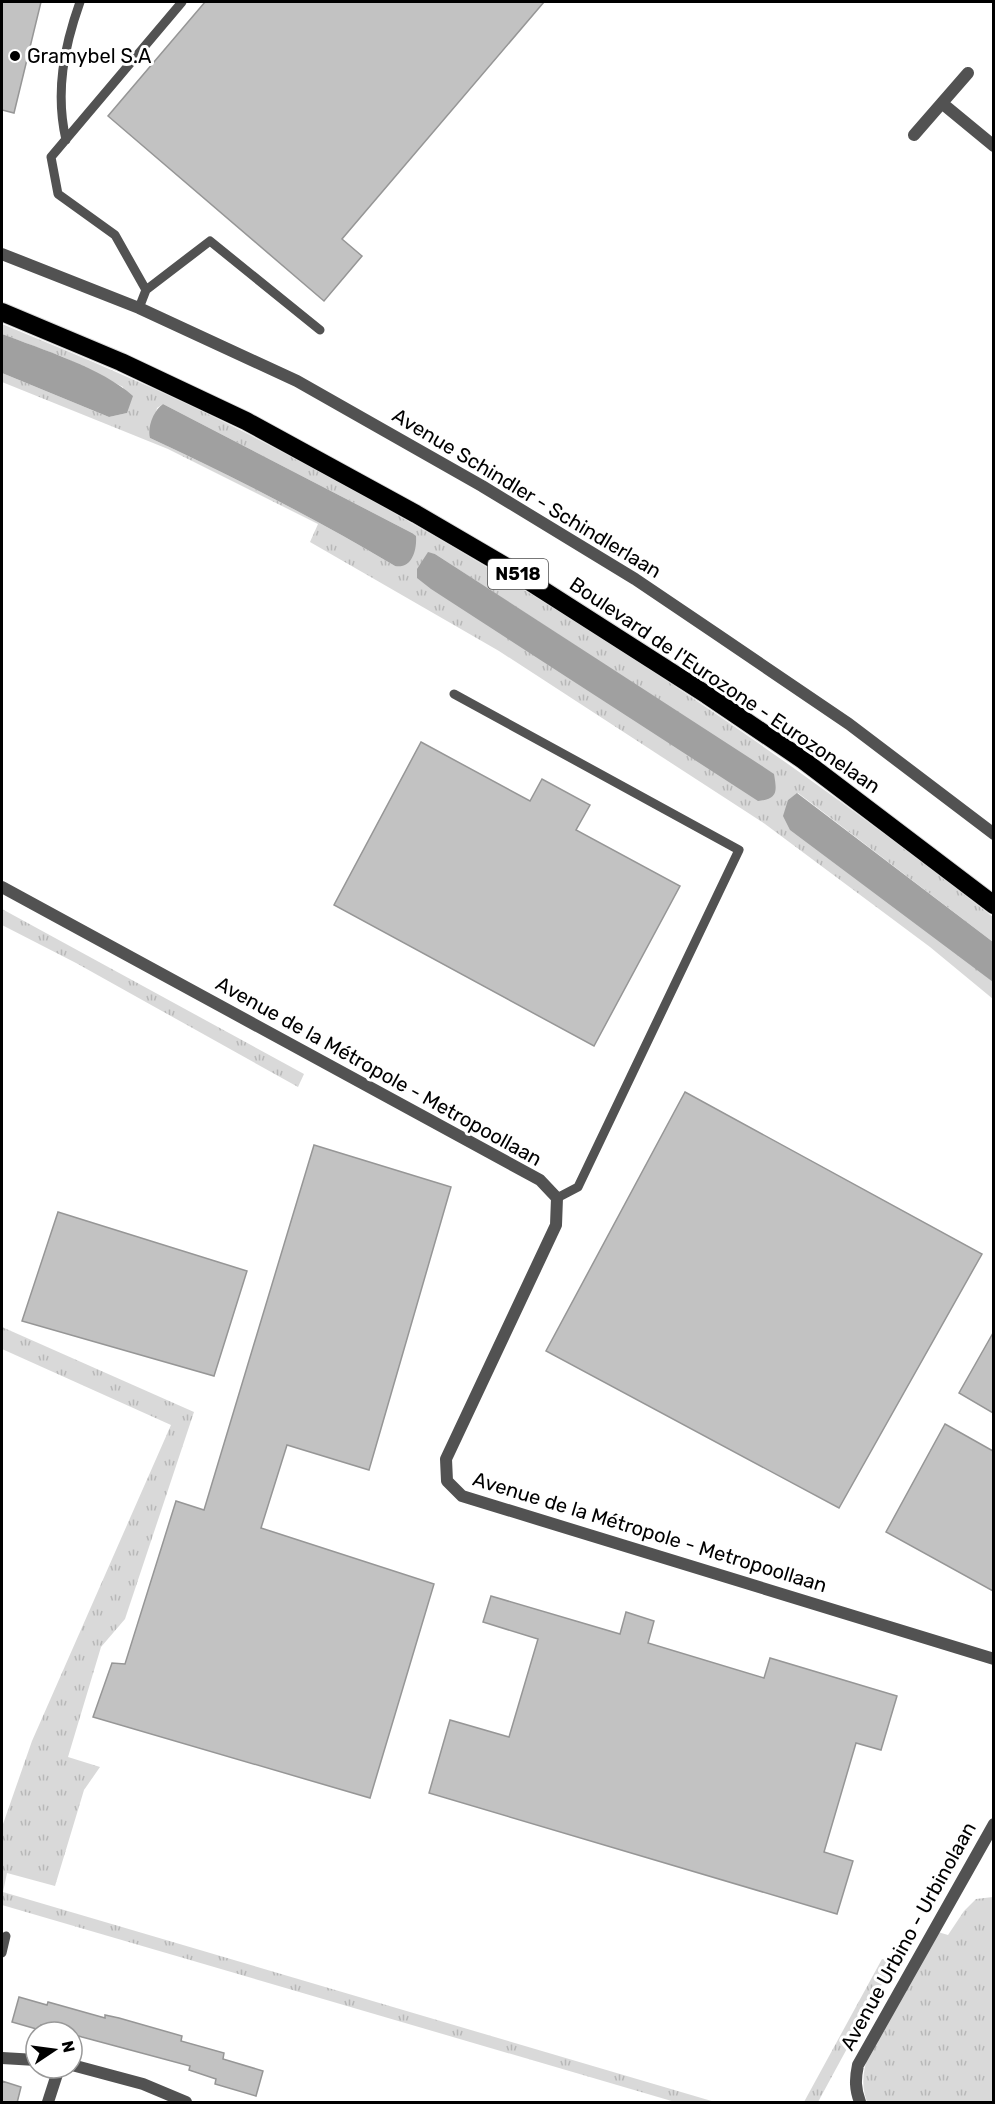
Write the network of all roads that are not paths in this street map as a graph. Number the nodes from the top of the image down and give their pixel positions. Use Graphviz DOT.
graph roads {
  1 [pos="80,2"];
  2 [pos="183,2"];
  3 [pos="968,73"];
  4 [pos="943,104"];
  5 [pos="915,135"];
  6 [pos="66,140"];
  7 [pos="993,147"];
  8 [pos="2,254"];
  9 [pos="146,290"];
  10 [pos="139,308"];
  11 [pos="2,312"];
  12 [pos="320,330"];
  13 [pos="454,694"];
  14 [pos="993,834"];
  15 [pos="2,887"];
  16 [pos="993,905"];
  17 [pos="557,1197"];
  18 [pos="993,1659"];
  19 [pos="993,1824"];
  20 [pos="6,1936"];
  21 [pos="2,1953"];
  22 [pos="2,2058"];
  23 [pos="24,2059"];
  24 [pos="84,2068"];
  25 [pos="55,2080"];
  26 [pos="48,2103"];
  27 [pos="186,2103"];
  28 [pos="860,2103"];
  1 -- 6 [label="lane"];
  2 -- 6 [label="lane"];
  3 -- 4 [label="street"];
  4 -- 5 [label="street"];
  4 -- 7 [label="street"];
  6 -- 9 [label="lane"];
  8 -- 10 [label="street, Avenue Schindler - Schindlerlaan"];
  9 -- 10 [label="lane"];
  9 -- 12 [label="lane"];
  10 -- 14 [label="street, Avenue Schindler - Schindlerlaan"];
  11 -- 16 [label="highway, Boulevard de l'Eurozone - Eurozonelaan / N518"];
  13 -- 17 [label="lane"];
  15 -- 17 [label="street, Avenue de la Métropole - Metropoollaan"];
  17 -- 18 [label="street, Avenue de la Métropole - Metropoollaan"];
  19 -- 28 [label="street, Avenue Urbino - Urbinolaan"];
  20 -- 21 [label="lane"];
  22 -- 23 [label="street"];
  24 -- 27 [label="street"];
  25 -- 26 [label="street"];
}
